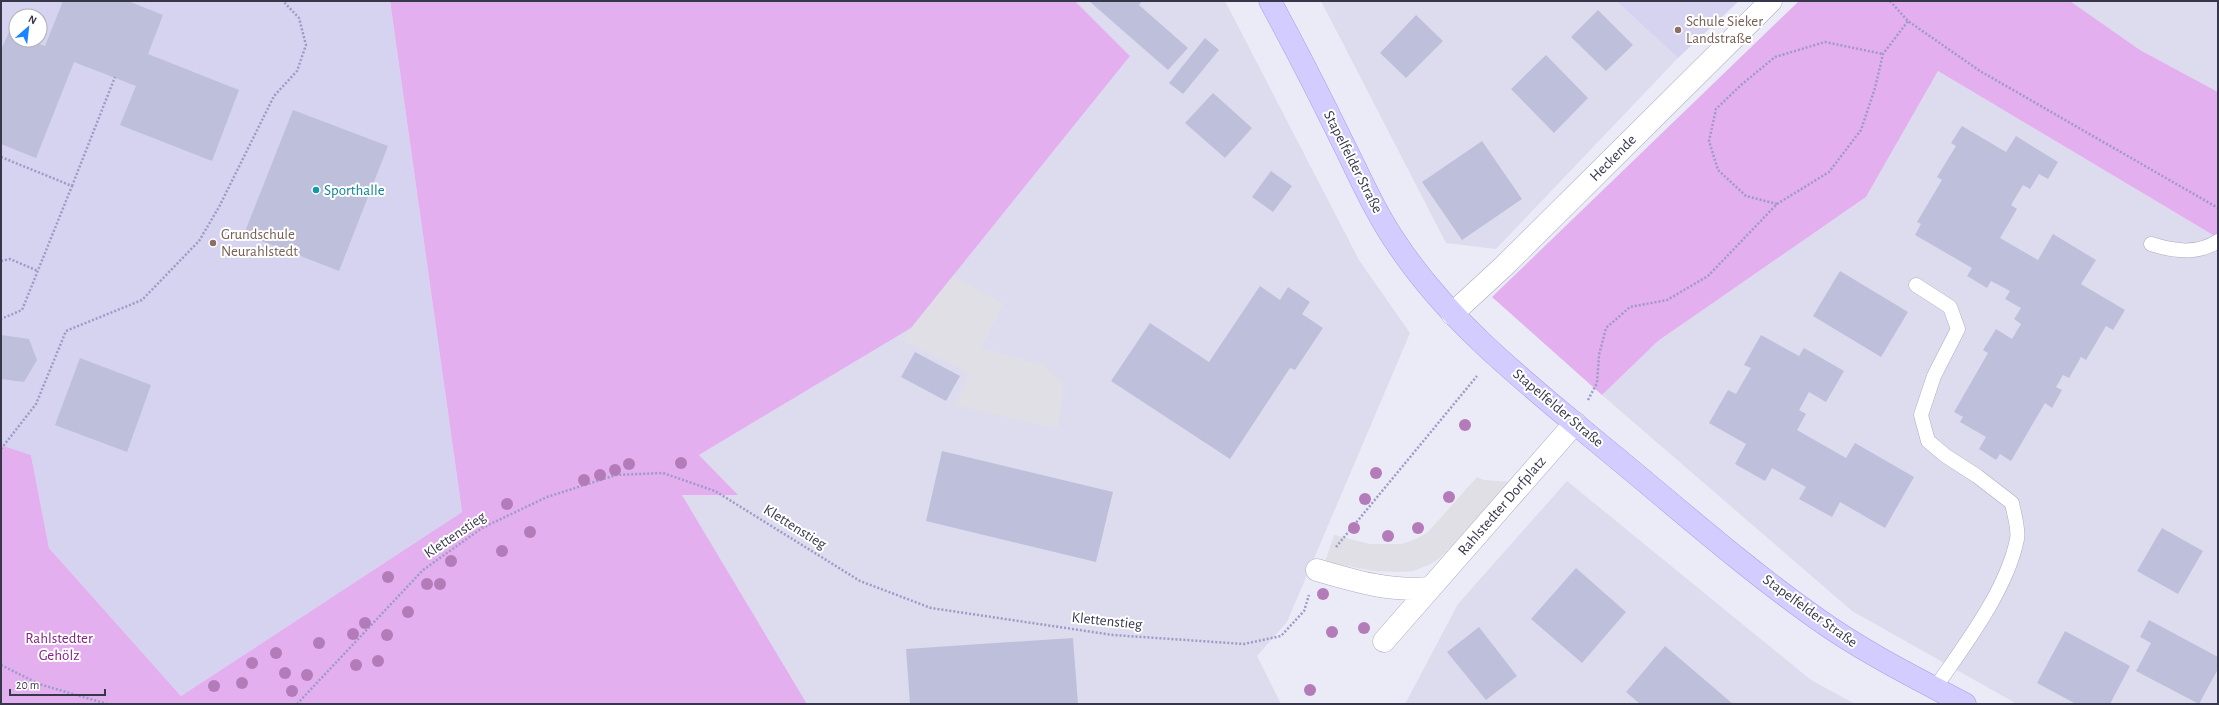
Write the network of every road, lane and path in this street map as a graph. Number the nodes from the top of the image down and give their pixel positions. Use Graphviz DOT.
graph roads {
  1 [pos="283,1"];
  2 [pos="1270,1"];
  3 [pos="1771,1"];
  4 [pos="1890,1"];
  5 [pos="1908,21"];
  6 [pos="1883,54"];
  7 [pos="115,77"];
  8 [pos="1,157"];
  9 [pos="72,186"];
  10 [pos="1776,204"];
  11 [pos="2218,208"];
  12 [pos="2218,242"];
  13 [pos="2151,244"];
  14 [pos="1,261"];
  15 [pos="38,271"];
  16 [pos="1916,285"];
  17 [pos="1452,314"];
  18 [pos="1,319"];
  19 [pos="1495,355"];
  20 [pos="1575,423"];
  21 [pos="1,450"];
  22 [pos="1317,570"];
  23 [pos="1430,588"];
  24 [pos="1384,641"];
  25 [pos="1,665"];
  26 [pos="1935,688"];
  27 [pos="107,704"];
  28 [pos="297,704"];
  29 [pos="1965,704"];
  1 -- 21 [label="path"];
  2 -- 17 [label="street, Stapelfelder Straße"];
  3 -- 17 [label="street, Heckende"];
  4 -- 5 [label="path"];
  5 -- 6 [label="path"];
  5 -- 11 [label="path"];
  6 -- 10 [label="path"];
  6 -- 10 [label="path"];
  7 -- 9 [label="path"];
  8 -- 9 [label="path"];
  9 -- 15 [label="path"];
  10 -- 20 [label="path"];
  12 -- 13 [label="lane"];
  14 -- 15 [label="path"];
  15 -- 18 [label="path"];
  16 -- 26 [label="lane"];
  17 -- 19 [label="street, Stapelfelder Straße"];
  19 -- 20 [label="street, Stapelfelder Straße"];
  19 -- 22 [label="path"];
  20 -- 23 [label="street, Rahlstedter Dorfplatz"];
  20 -- 26 [label="street, Stapelfelder Straße"];
  22 -- 23 [label="street"];
  22 -- 28 [label="path, Klettenstieg"];
  23 -- 24 [label="street, Rahlstedter Dorfplatz"];
  25 -- 27 [label="path"];
  26 -- 29 [label="street, Stapelfelder Straße"];
}
